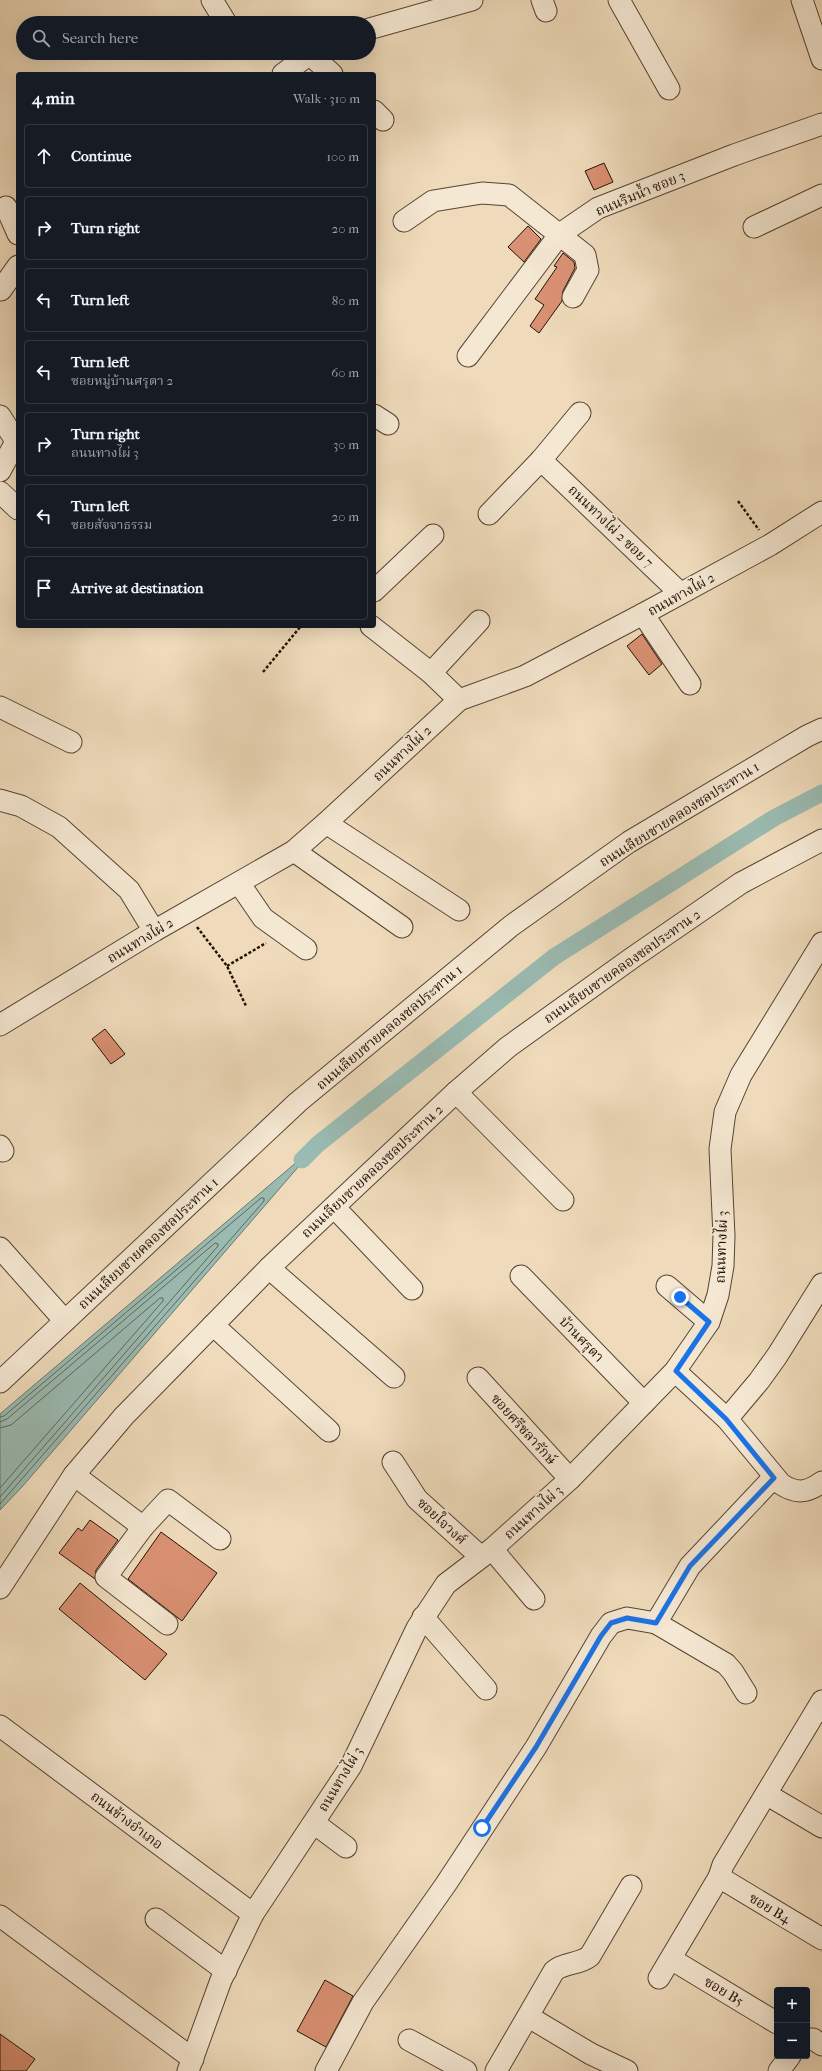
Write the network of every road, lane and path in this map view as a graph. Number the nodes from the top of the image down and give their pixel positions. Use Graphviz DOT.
graph roads {
  1 [pos="212,0"];
  2 [pos="472,0"];
  3 [pos="619,0"];
  4 [pos="802,0"];
  5 [pos="222,16"];
  6 [pos="376,28"];
  7 [pos="822,59"];
  8 [pos="302,60"];
  9 [pos="317,60"];
  10 [pos="286,72"];
  11 [pos="330,72"];
  12 [pos="669,89"];
  13 [pos="822,124"];
  14 [pos="822,195"];
  15 [pos="6,207"];
  16 [pos="404,221"];
  17 [pos="754,227"];
  18 [pos="16,230"];
  19 [pos="560,234"];
  20 [pos="16,269"];
  21 [pos="1,290"];
  22 [pos="573,297"];
  23 [pos="468,356"];
  24 [pos="580,413"];
  25 [pos="0,416"];
  26 [pos="16,438"];
  27 [pos="16,441"];
  28 [pos="541,460"];
  29 [pos="0,470"];
  30 [pos="0,492"];
  31 [pos="738,501"];
  32 [pos="16,507"];
  33 [pos="822,512"];
  34 [pos="489,514"];
  35 [pos="433,535"];
  36 [pos="770,545"];
  37 [pos="376,589"];
  38 [pos="680,593"];
  39 [pos="643,614"];
  40 [pos="479,621"];
  41 [pos="299,628"];
  42 [pos="374,628"];
  43 [pos="263,672"];
  44 [pos="431,673"];
  45 [pos="690,684"];
  46 [pos="459,700"];
  47 [pos="0,707"];
  48 [pos="822,729"];
  49 [pos="71,742"];
  50 [pos="0,800"];
  51 [pos="326,824"];
  52 [pos="822,840"];
  53 [pos="294,851"];
  54 [pos="239,883"];
  55 [pos="458,910"];
  56 [pos="186,913"];
  57 [pos="402,927"];
  58 [pos="154,931"];
  59 [pos="284,933"];
  60 [pos="822,943"];
  61 [pos="306,949"];
  62 [pos="227,966"];
  63 [pos="246,1006"];
  64 [pos="0,1025"];
  65 [pos="456,1092"];
  66 [pos="563,1200"];
  67 [pos="334,1207"];
  68 [pos="0,1248"];
  69 [pos="269,1268"];
  70 [pos="521,1276"];
  71 [pos="822,1284"];
  72 [pos="667,1286"];
  73 [pos="412,1289"];
  74 [pos="66,1321"];
  75 [pos="709,1322"];
  76 [pos="213,1325"];
  77 [pos="676,1371"];
  78 [pos="394,1377"];
  79 [pos="478,1378"];
  80 [pos="0,1382"];
  81 [pos="644,1403"];
  82 [pos="726,1419"];
  83 [pos="329,1431"];
  84 [pos="393,1462"];
  85 [pos="74,1475"];
  86 [pos="774,1478"];
  87 [pos="570,1479"];
  88 [pos="822,1482"];
  89 [pos="143,1527"];
  90 [pos="220,1540"];
  91 [pos="487,1553"];
  92 [pos="0,1588"];
  93 [pos="534,1599"];
  94 [pos="423,1617"];
  95 [pos="656,1623"];
  96 [pos="167,1624"];
  97 [pos="486,1689"];
  98 [pos="746,1693"];
  99 [pos="819,1712"];
  100 [pos="3,1733"];
  101 [pos="766,1794"];
  102 [pos="314,1823"];
  103 [pos="822,1827"];
  104 [pos="346,1848"];
  105 [pos="719,1877"];
  106 [pos="631,1886"];
  107 [pos="253,1914"];
  108 [pos="0,1916"];
  109 [pos="156,1919"];
  110 [pos="822,1939"];
  111 [pos="671,1959"];
  112 [pos="226,1971"];
  113 [pos="659,1978"];
  114 [pos="528,2017"];
  115 [pos="774,2020"];
  116 [pos="409,2040"];
  117 [pos="810,2040"];
  118 [pos="822,2045"];
  119 [pos="788,2059"];
  120 [pos="190,2065"];
  121 [pos="326,2071"];
  122 [pos="466,2071"];
  123 [pos="496,2071"];
  124 [pos="627,2071"];
  125 [pos="780,2071"];
  1 -- 5 [label="street"];
  2 -- 6 [label="street"];
  3 -- 12 [label="street"];
  4 -- 7 [label="street"];
  8 -- 10 [label="street"];
  9 -- 11 [label="street"];
  13 -- 19 [label="street, ถนนริมน้ำ ซอย 3"];
  14 -- 17 [label="street"];
  15 -- 18 [label="street"];
  16 -- 19 [label="street"];
  19 -- 22 [label="street"];
  19 -- 23 [label="street, ถนนริมน้ำ ซอย 3"];
  20 -- 21 [label="street"];
  24 -- 28 [label="street"];
  25 -- 26 [label="street"];
  27 -- 29 [label="street"];
  28 -- 34 [label="street"];
  28 -- 38 [label="street, ถนนทางไผ่ 2 ซอย 7"];
  30 -- 32 [label="street"];
  31 -- 36 [label="path"];
  33 -- 36 [label="street, ถนนทางไผ่ 2"];
  35 -- 37 [label="street"];
  36 -- 38 [label="street, ถนนทางไผ่ 2"];
  38 -- 39 [label="street, ถนนทางไผ่ 2"];
  39 -- 45 [label="street"];
  39 -- 46 [label="street, ถนนทางไผ่ 2"];
  40 -- 44 [label="street"];
  41 -- 43 [label="path"];
  42 -- 44 [label="street"];
  44 -- 46 [label="street"];
  46 -- 51 [label="street, ถนนทางไผ่ 2"];
  47 -- 49 [label="street"];
  48 -- 74 [label="street, ถนนเลียบชายคลองชลประทาน 1"];
  50 -- 58 [label="street"];
  51 -- 53 [label="street, ถนนทางไผ่ 2"];
  51 -- 55 [label="street"];
  52 -- 65 [label="street, ถนนเลียบชายคลองชลประทาน 2"];
  53 -- 54 [label="street, ถนนทางไผ่ 2"];
  53 -- 57 [label="street"];
  54 -- 56 [label="street, ถนนทางไผ่ 2"];
  54 -- 59 [label="street"];
  56 -- 58 [label="street, ถนนทางไผ่ 2"];
  56 -- 62 [label="path"];
  58 -- 64 [label="street, ถนนทางไผ่ 2"];
  59 -- 61 [label="street"];
  59 -- 62 [label="path"];
  60 -- 75 [label="street, ถนนทางไผ่ 3"];
  62 -- 63 [label="path"];
  65 -- 66 [label="street"];
  65 -- 67 [label="street, ถนนเลียบชายคลองชลประทาน 2"];
  67 -- 69 [label="street, ถนนเลียบชายคลองชลประทาน 2"];
  67 -- 73 [label="street"];
  68 -- 74 [label="street"];
  69 -- 76 [label="street, ถนนเลียบชายคลองชลประทาน 2"];
  69 -- 78 [label="street"];
  70 -- 81 [label="street, บ้านศรุตา"];
  71 -- 82 [label="street"];
  72 -- 75 [label="street"];
  74 -- 80 [label="street, ถนนเลียบชายคลองชลประทาน 1"];
  75 -- 77 [label="street, ถนนทางไผ่ 3"];
  76 -- 83 [label="street"];
  76 -- 85 [label="street, ถนนเลียบชายคลองชลประทาน 2"];
  77 -- 81 [label="street, ถนนทางไผ่ 3"];
  77 -- 82 [label="street"];
  79 -- 87 [label="street, ซอยศรีชลารักษ์"];
  81 -- 87 [label="street, ถนนทางไผ่ 3"];
  82 -- 86 [label="street"];
  84 -- 91 [label="street, ซอยใจวงศ์"];
  85 -- 89 [label="street"];
  85 -- 92 [label="street, ถนนเลียบชายคลองชลประทาน 2"];
  86 -- 88 [label="street"];
  86 -- 95 [label="street"];
  87 -- 91 [label="street, ถนนทางไผ่ 3"];
  89 -- 90 [label="street"];
  89 -- 96 [label="street"];
  91 -- 93 [label="street, ซอยใจวงศ์"];
  91 -- 94 [label="street, ถนนทางไผ่ 3"];
  94 -- 97 [label="street"];
  94 -- 102 [label="street, ถนนทางไผ่ 3"];
  95 -- 98 [label="street"];
  95 -- 121 [label="street"];
  99 -- 101 [label="street"];
  100 -- 107 [label="street, ถนนข้างอำเภอ"];
  101 -- 103 [label="street"];
  101 -- 105 [label="street"];
  102 -- 104 [label="street"];
  102 -- 107 [label="street, ถนนทางไผ่ 3"];
  105 -- 110 [label="street, ซอย B4"];
  105 -- 111 [label="street"];
  106 -- 114 [label="street"];
  107 -- 112 [label="street, ถนนทางไผ่ 3"];
  108 -- 120 [label="street"];
  109 -- 112 [label="street"];
  111 -- 113 [label="street"];
  111 -- 115 [label="street, ซอย B5"];
  112 -- 120 [label="street, ถนนทางไผ่ 3"];
  114 -- 123 [label="street"];
  114 -- 124 [label="street"];
  116 -- 122 [label="street"];
  117 -- 118 [label="street"];
  119 -- 125 [label="street"];
}
